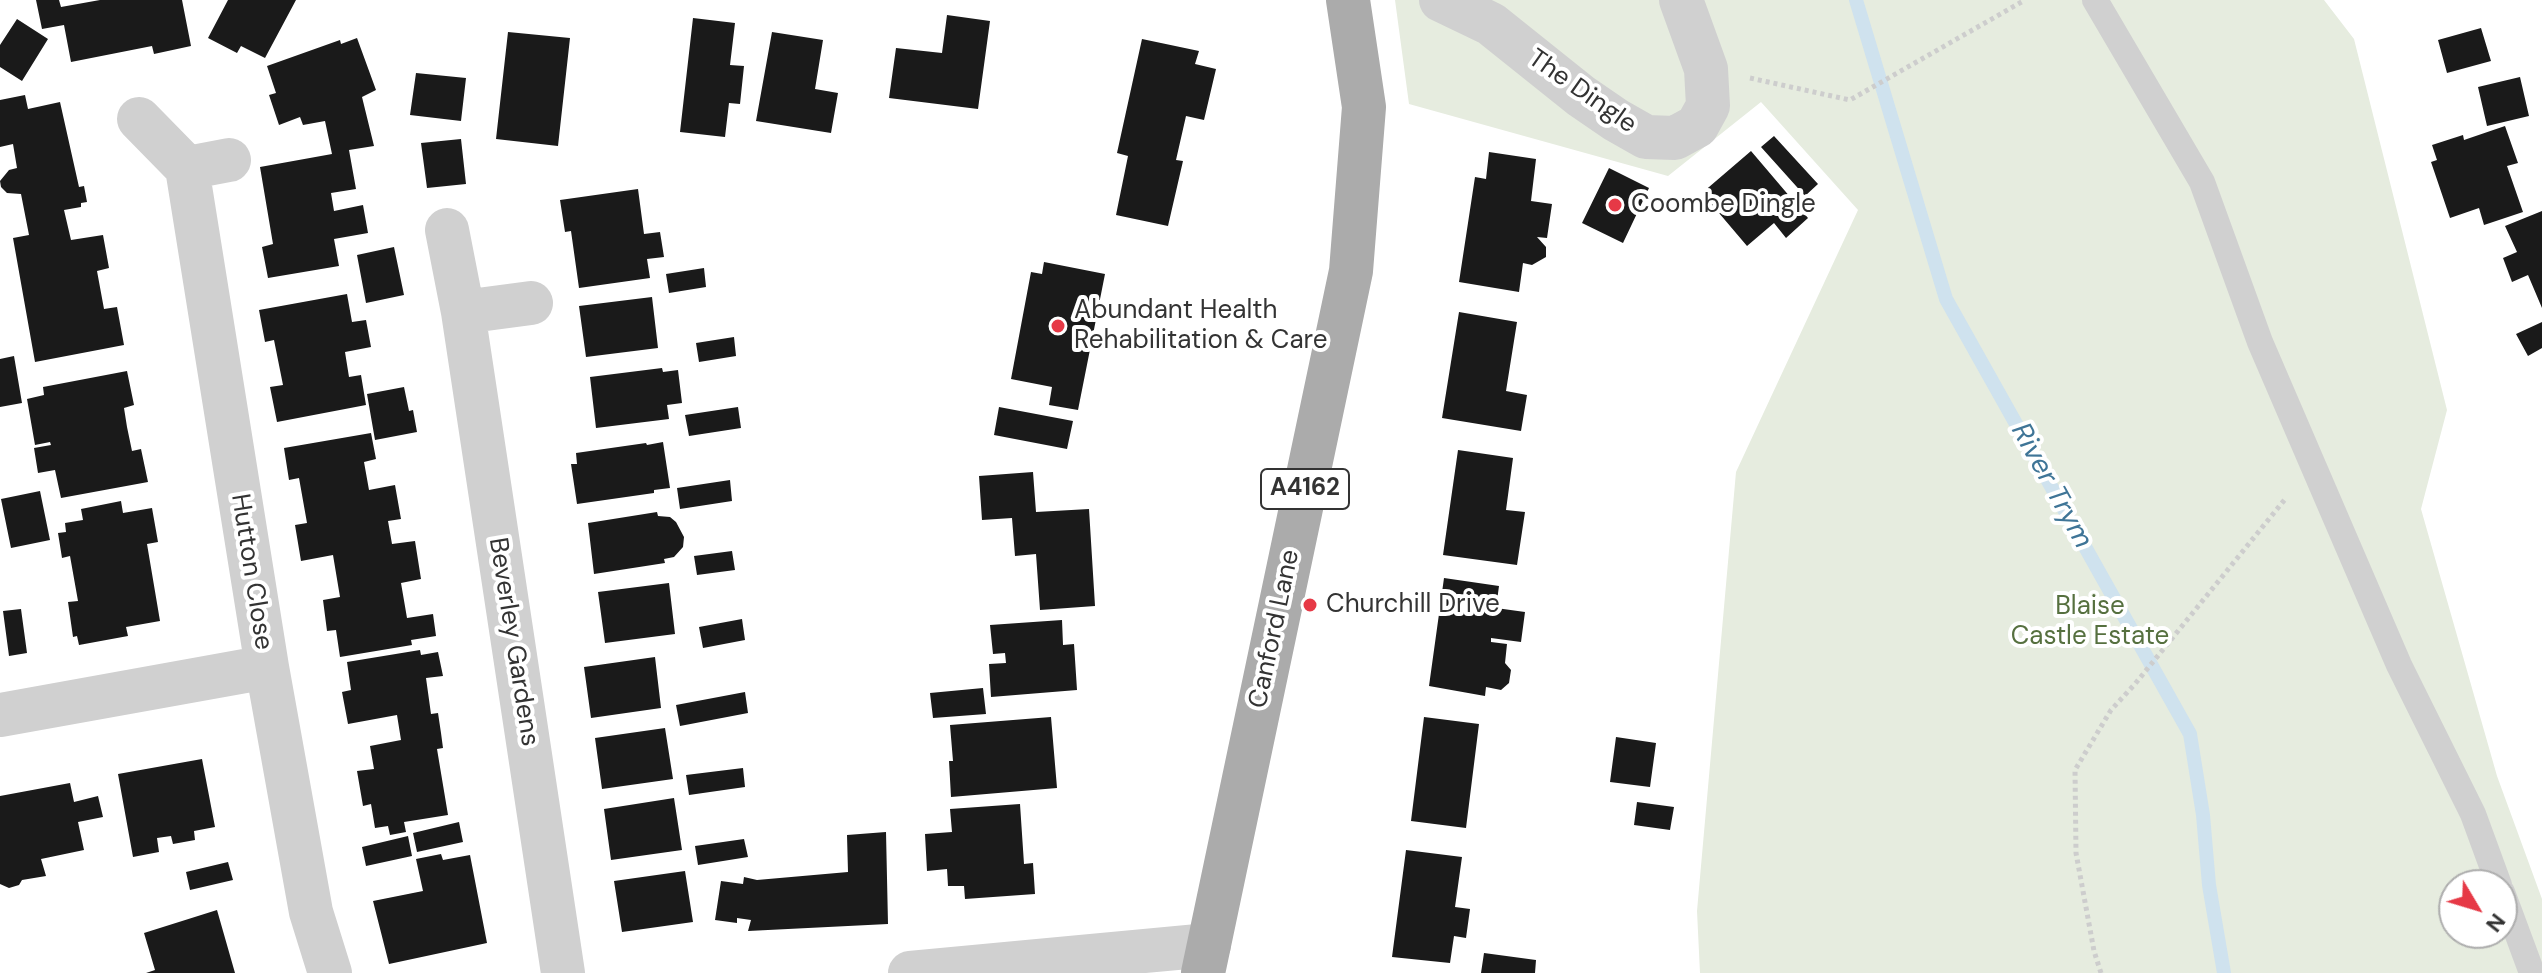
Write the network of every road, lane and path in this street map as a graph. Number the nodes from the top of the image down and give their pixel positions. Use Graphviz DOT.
graph roads {
  1 [pos="1348,0"];
  2 [pos="1441,0"];
  3 [pos="1681,0"];
  4 [pos="2025,0"];
  5 [pos="2095,0"];
  6 [pos="1706,69"];
  7 [pos="139,119"];
  8 [pos="229,160"];
  9 [pos="187,168"];
  10 [pos="447,230"];
  11 [pos="531,303"];
  12 [pos="463,312"];
  13 [pos="2323,490"];
  14 [pos="267,667"];
  15 [pos="0,715"];
  16 [pos="2493,869"];
  17 [pos="2518,935"];
  18 [pos="1206,959"];
  19 [pos="330,973"];
  20 [pos="563,973"];
  21 [pos="910,973"];
  22 [pos="2101,973"];
  23 [pos="2532,973"];
  1 -- 18 [label="main road, Canford Lane / A4162"];
  2 -- 6 [label="street, The Dingle"];
  3 -- 6 [label="street, The Dingle"];
  4 -- 6 [label="path"];
  5 -- 13 [label="lane"];
  7 -- 9 [label="street"];
  8 -- 9 [label="street"];
  9 -- 14 [label="street, Hutton Close"];
  10 -- 12 [label="street, Beverley Gardens"];
  11 -- 12 [label="street"];
  12 -- 20 [label="street, Beverley Gardens"];
  13 -- 16 [label="lane"];
  13 -- 22 [label="path"];
  14 -- 15 [label="street"];
  14 -- 19 [label="street, Hutton Close"];
  17 -- 23 [label="lane"];
  18 -- 21 [label="street"];
}
